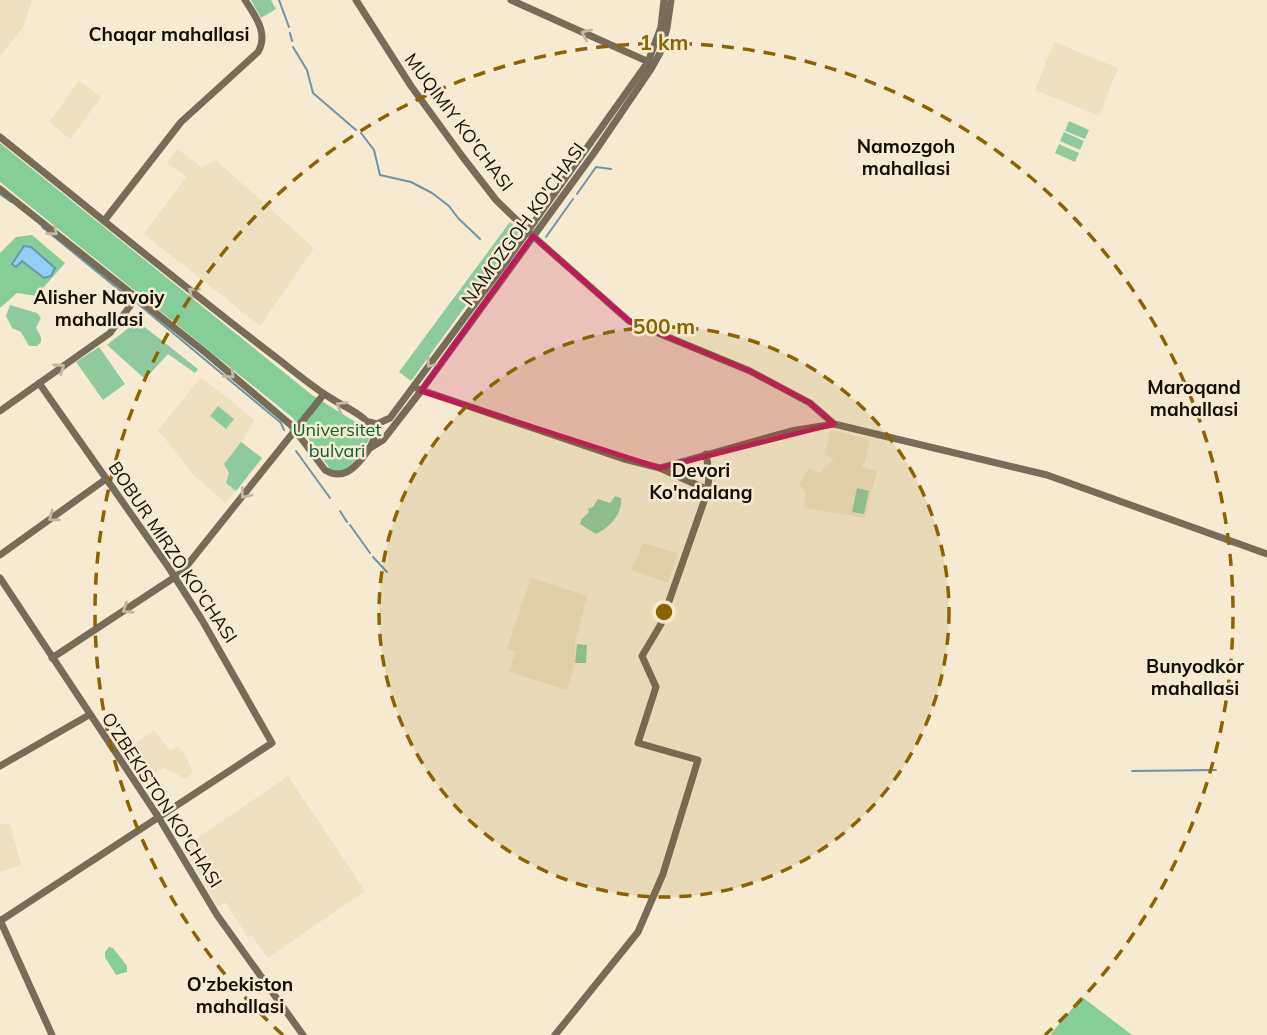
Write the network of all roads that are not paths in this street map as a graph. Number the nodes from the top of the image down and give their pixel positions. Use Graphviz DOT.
graph roads {
  1 [pos="245,0"];
  2 [pos="356,0"];
  3 [pos="511,0"];
  4 [pos="664,0"];
  5 [pos="671,0"];
  6 [pos="651,64"];
  7 [pos="0,137"];
  8 [pos="0,188"];
  9 [pos="104,221"];
  10 [pos="530,234"];
  11 [pos="136,298"];
  12 [pos="478,306"];
  13 [pos="38,383"];
  14 [pos="413,386"];
  15 [pos="421,391"];
  16 [pos="324,394"];
  17 [pos="0,411"];
  18 [pos="366,421"];
  19 [pos="834,424"];
  20 [pos="296,431"];
  21 [pos="370,448"];
  22 [pos="706,454"];
  23 [pos="660,468"];
  24 [pos="106,479"];
  25 [pos="708,490"];
  26 [pos="1267,554"];
  27 [pos="0,555"];
  28 [pos="0,578"];
  29 [pos="174,578"];
  30 [pos="52,658"];
  31 [pos="89,715"];
  32 [pos="0,766"];
  33 [pos="159,818"];
  34 [pos="0,921"];
  35 [pos="52,1035"];
  36 [pos="303,1035"];
  37 [pos="555,1035"];
  1 -- 9 [label="main road"];
  2 -- 10 [label="main road, MUQIMIY KO'CHASI"];
  6 -- 3 [label="main road, one-way"];
  4 -- 6 [label="main road, NAMOZGOH KO'CHASI"];
  5 -- 6 [label="main road, NAMOZGOH KO'CHASI"];
  6 -- 10 [label="main road, NAMOZGOH KO'CHASI"];
  7 -- 9 [label="main road"];
  8 -- 11 [label="main road, one-way"];
  16 -- 9 [label="main road, one-way"];
  10 -- 12 [label="main road, NAMOZGOH KO'CHASI"];
  10 -- 19 [label="main road, MUQIMIY KO'CHASI"];
  13 -- 11 [label="main road, one-way"];
  11 -- 20 [label="main road, one-way"];
  12 -- 14 [label="main road, NAMOZGOH KO'CHASI, one-way"];
  12 -- 15 [label="main road, NAMOZGOH KO'CHASI"];
  13 -- 17 [label="main road"];
  13 -- 24 [label="main road, BOBUR MIRZO KO'CHASI"];
  14 -- 15 [label="main road"];
  14 -- 18 [label="main road, NAMOZGOH KO'CHASI"];
  15 -- 21 [label="main road, NAMOZGOH KO'CHASI"];
  15 -- 23 [label="main road"];
  18 -- 16 [label="main road, one-way"];
  16 -- 20 [label="main road"];
  18 -- 21 [label="main road"];
  19 -- 22 [label="main road"];
  19 -- 26 [label="main road"];
  20 -- 21 [label="main road"];
  20 -- 29 [label="main road, one-way"];
  22 -- 23 [label="main road"];
  22 -- 25 [label="main road"];
  23 -- 25 [label="main road"];
  24 -- 27 [label="main road, one-way"];
  24 -- 29 [label="main road, BOBUR MIRZO KO'CHASI"];
  25 -- 37 [label="main road"];
  28 -- 30 [label="main road, O'ZBEKISTON KO'CHASI"];
  29 -- 30 [label="main road, one-way"];
  29 -- 33 [label="main road, BOBUR MIRZO KO'CHASI"];
  30 -- 31 [label="main road, O'ZBEKISTON KO'CHASI"];
  31 -- 32 [label="main road"];
  31 -- 33 [label="main road, O'ZBEKISTON KO'CHASI"];
  33 -- 34 [label="main road"];
  33 -- 36 [label="main road, O'ZBEKISTON KO'CHASI"];
  34 -- 35 [label="main road"];
}
